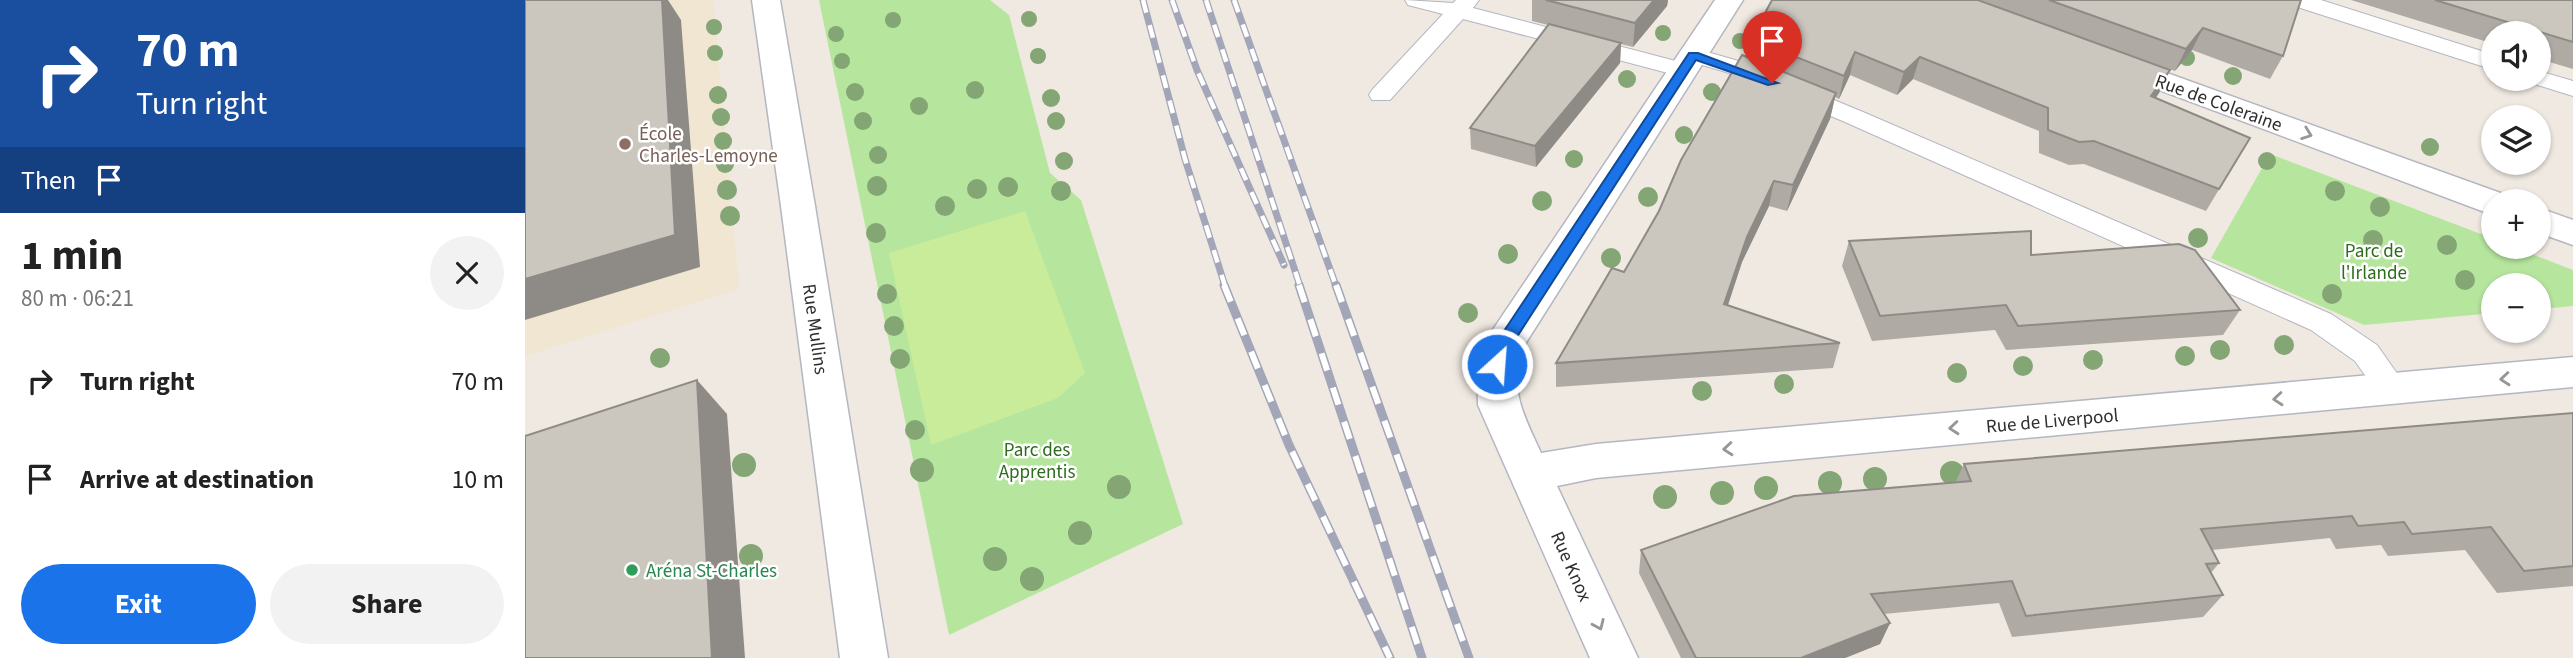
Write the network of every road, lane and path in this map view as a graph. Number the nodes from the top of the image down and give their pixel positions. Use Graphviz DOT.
graph roads {
  1 [pos="766,0"];
  2 [pos="1416,0"];
  3 [pos="1729,0"];
  4 [pos="2299,0"];
  5 [pos="1463,6"];
  6 [pos="2088,53"];
  7 [pos="2481,59"];
  8 [pos="1688,62"];
  9 [pos="2551,82"];
  10 [pos="2573,89"];
  11 [pos="1381,95"];
  12 [pos="2481,198"];
  13 [pos="2551,225"];
  14 [pos="2573,233"];
  15 [pos="2573,372"];
  16 [pos="2392,389"];
  17 [pos="1531,473"];
  18 [pos="864,658"];
  19 [pos="1614,658"];
  1 -- 18 [label="street, Rue Mullins"];
  2 -- 5 [label="lane"];
  3 -- 8 [label="street, Rue Knox"];
  4 -- 7 [label="lane"];
  5 -- 8 [label="lane"];
  5 -- 11 [label="lane"];
  6 -- 12 [label="street, Rue de Coleraine, one-way"];
  8 -- 16 [label="lane"];
  8 -- 17 [label="street, Rue Knox"];
  9 -- 10 [label="lane"];
  13 -- 14 [label="street"];
  15 -- 16 [label="street, Rue de Liverpool, one-way"];
  16 -- 17 [label="street, Rue de Liverpool, one-way"];
  17 -- 19 [label="street, Rue Knox, one-way"];
}
